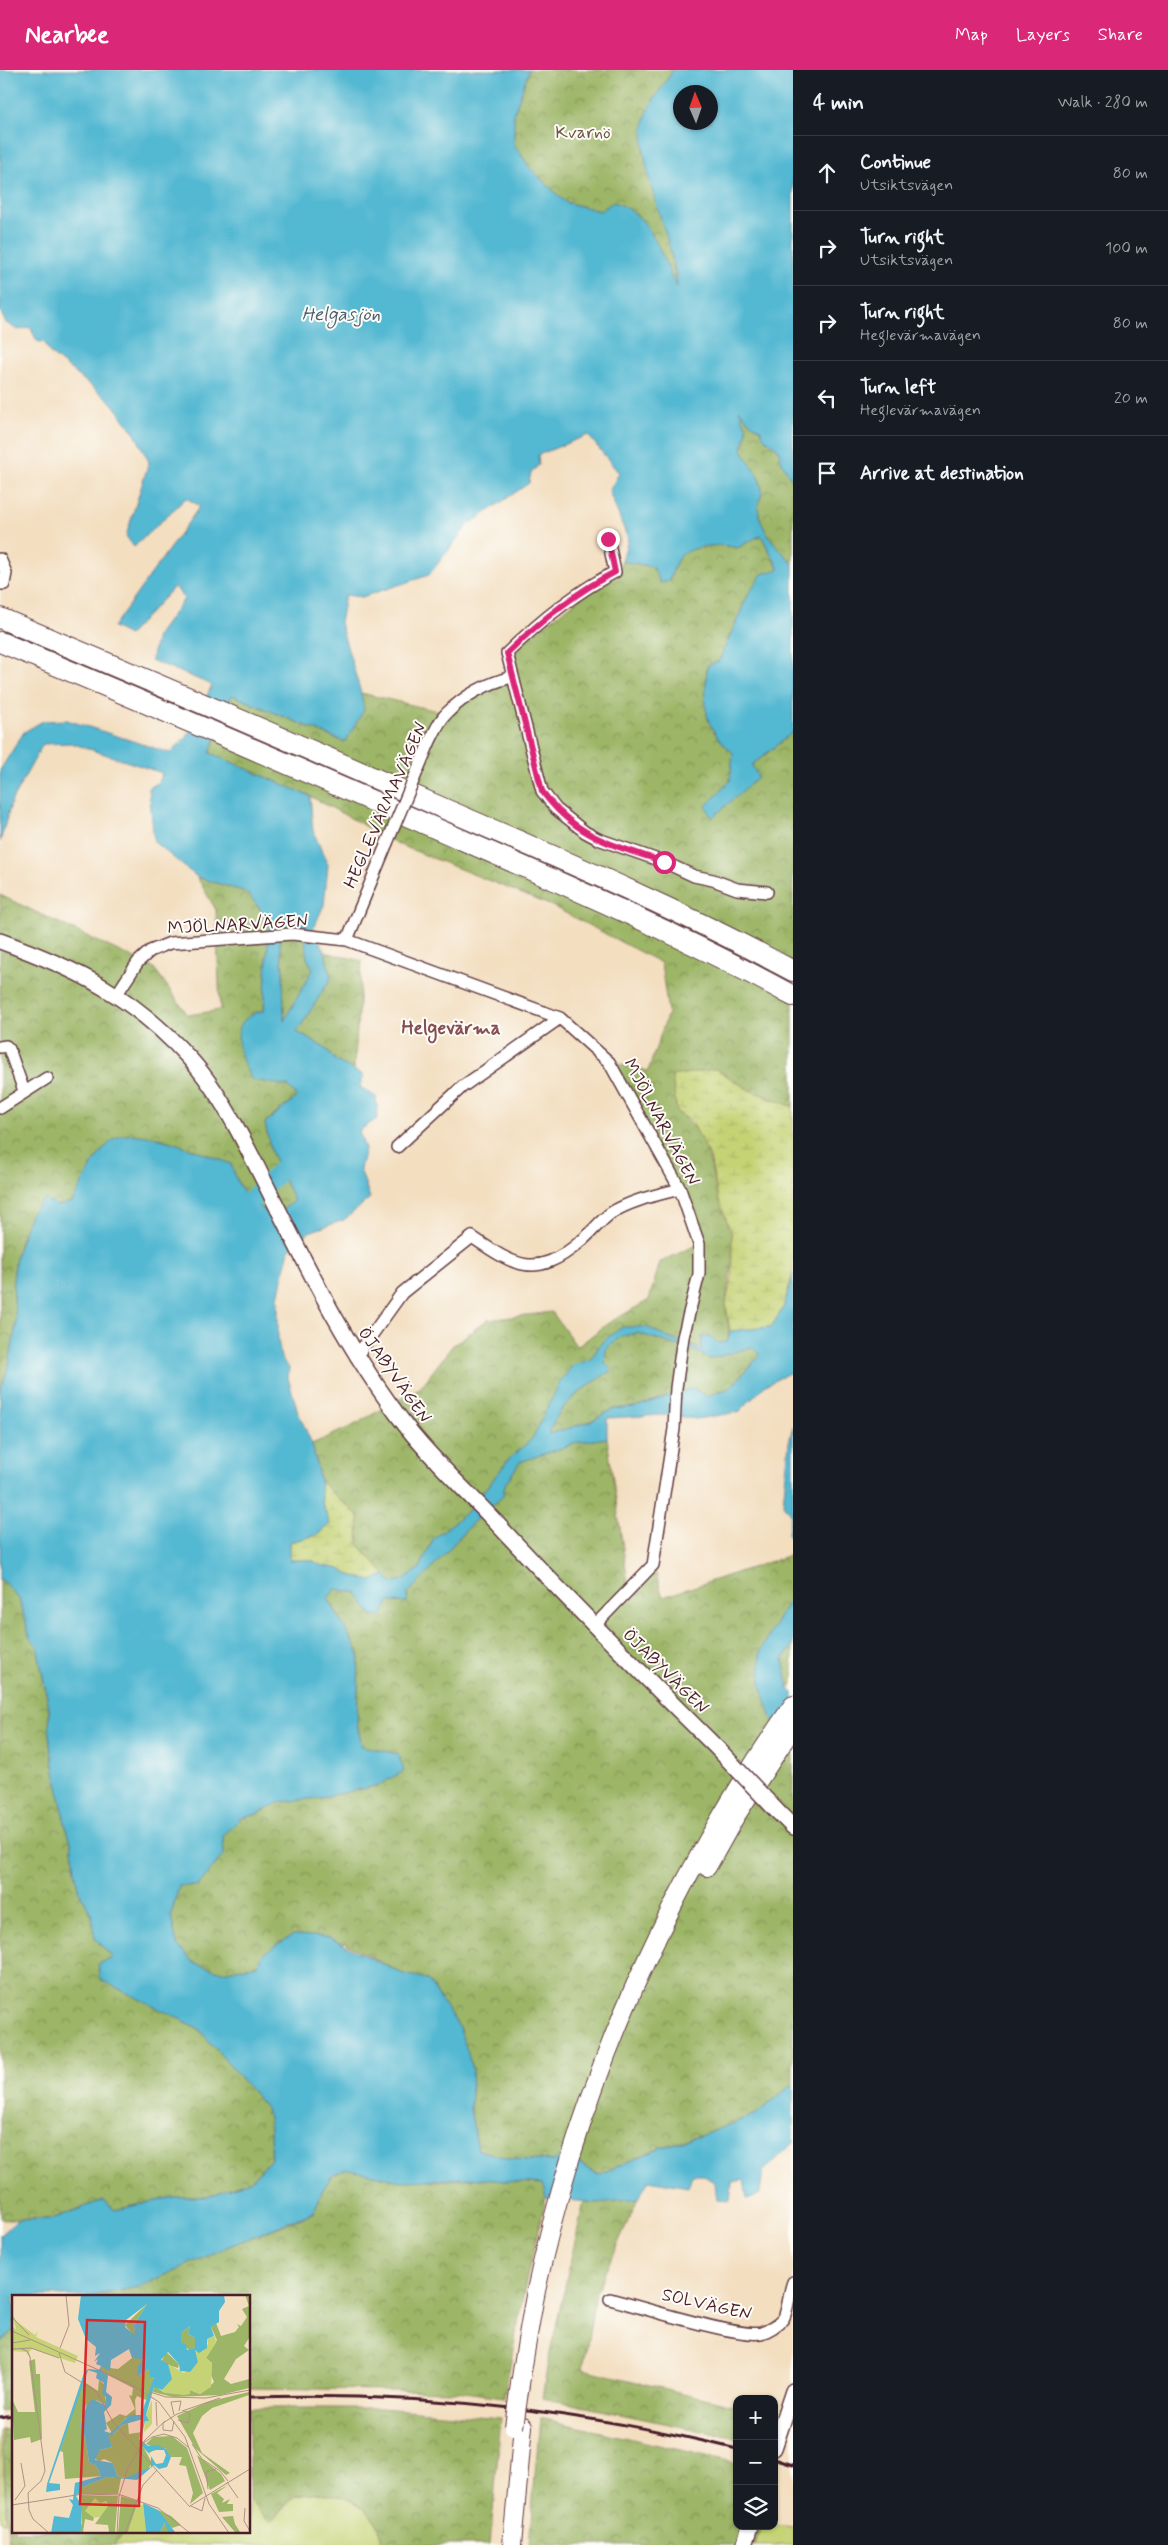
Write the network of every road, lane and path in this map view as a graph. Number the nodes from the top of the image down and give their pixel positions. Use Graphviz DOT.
graph roads {
  1 [pos="608,539"];
  2 [pos="0,559"];
  3 [pos="0,584"];
  4 [pos="0,618"];
  5 [pos="0,642"];
  6 [pos="512,677"];
  7 [pos="767,892"];
  8 [pos="348,940"];
  9 [pos="0,941"];
  10 [pos="793,971"];
  11 [pos="116,994"];
  12 [pos="793,996"];
  13 [pos="560,1018"];
  14 [pos="0,1047"];
  15 [pos="47,1078"];
  16 [pos="24,1091"];
  17 [pos="0,1108"];
  18 [pos="397,1147"];
  19 [pos="680,1189"];
  20 [pos="356,1357"];
  21 [pos="594,1626"];
  22 [pos="793,1705"];
  23 [pos="793,1728"];
  24 [pos="778,1737"];
  25 [pos="793,1828"];
  26 [pos="793,2282"];
  27 [pos="610,2298"];
  28 [pos="793,2392"];
  29 [pos="519,2427"];
  30 [pos="777,2440"];
  31 [pos="749,2530"];
  32 [pos="503,2545"];
  33 [pos="512,2545"];
  34 [pos="744,2545"];
  1 -- 6 [label="street"];
  2 -- 3 [label="street"];
  4 -- 10 [label="highway"];
  5 -- 12 [label="highway"];
  6 -- 7 [label="street"];
  6 -- 8 [label="street, HEGLEVÄRMAVÄGEN, bridge"];
  8 -- 11 [label="street, MJÖLNARVÄGEN"];
  8 -- 13 [label="street, MJÖLNARVÄGEN"];
  9 -- 11 [label="street, ÖJABYVÄGEN"];
  11 -- 20 [label="street, ÖJABYVÄGEN"];
  13 -- 18 [label="street"];
  13 -- 19 [label="street, MJÖLNARVÄGEN"];
  14 -- 16 [label="street"];
  15 -- 16 [label="street"];
  16 -- 17 [label="street"];
  19 -- 20 [label="street"];
  19 -- 21 [label="street, MJÖLNARVÄGEN"];
  20 -- 21 [label="street, ÖJABYVÄGEN"];
  21 -- 25 [label="street, ÖJABYVÄGEN, bridge"];
  22 -- 24 [label="main road"];
  23 -- 24 [label="main road"];
  24 -- 29 [label="main road, bridge"];
  26 -- 27 [label="street, SOLVÄGEN"];
  28 -- 30 [label="street"];
  29 -- 32 [label="main road"];
  29 -- 33 [label="main road"];
  31 -- 34 [label="street"];
}
